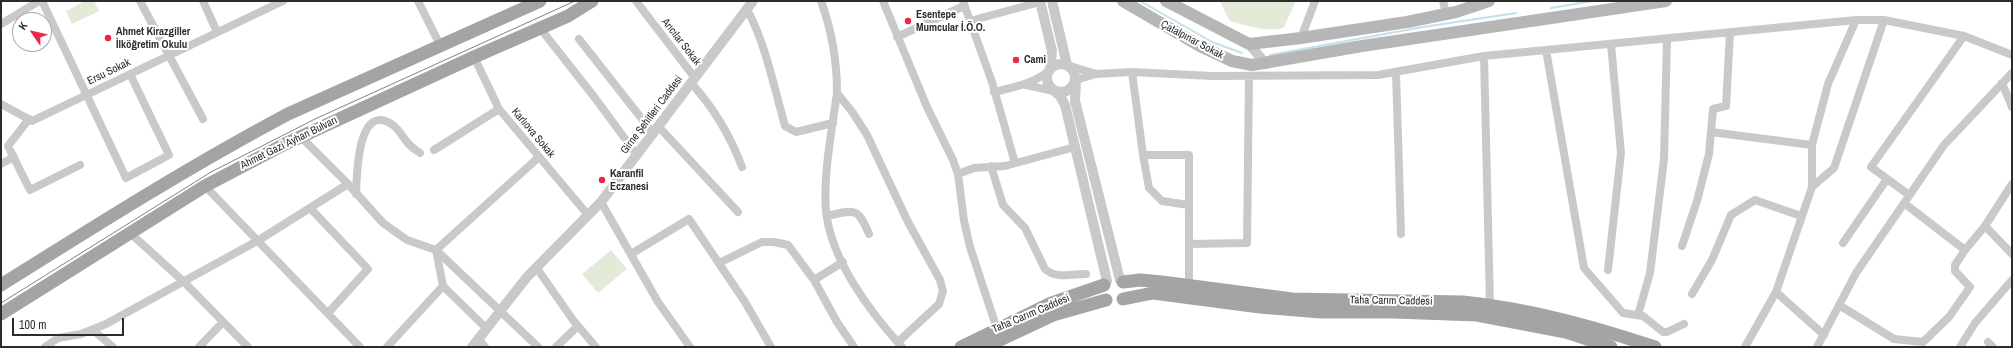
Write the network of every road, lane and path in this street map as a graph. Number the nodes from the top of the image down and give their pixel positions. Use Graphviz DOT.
graph roads {
  1 [pos="39,1"];
  2 [pos="42,1"];
  3 [pos="140,1"];
  4 [pos="203,1"];
  5 [pos="283,1"];
  6 [pos="418,1"];
  7 [pos="540,1"];
  8 [pos="592,1"];
  9 [pos="636,1"];
  10 [pos="822,1"];
  11 [pos="883,1"];
  12 [pos="1052,1"];
  13 [pos="1123,1"];
  14 [pos="1166,1"];
  15 [pos="1315,1"];
  16 [pos="1443,1"];
  17 [pos="1489,1"];
  18 [pos="1666,1"];
  19 [pos="1040,2"];
  20 [pos="272,3"];
  21 [pos="964,4"];
  22 [pos="750,5"];
  23 [pos="1446,14"];
  24 [pos="1856,20"];
  25 [pos="1884,20"];
  26 [pos="970,21"];
  27 [pos="1,24"];
  28 [pos="540,28"];
  29 [pos="217,32"];
  30 [pos="1730,33"];
  31 [pos="1964,36"];
  32 [pos="897,37"];
  33 [pos="1301,38"];
  34 [pos="579,39"];
  35 [pos="1668,39"];
  36 [pos="1249,44"];
  37 [pos="1611,44"];
  38 [pos="440,45"];
  39 [pos="1546,50"];
  40 [pos="169,55"];
  41 [pos="474,56"];
  42 [pos="1484,56"];
  43 [pos="2012,56"];
  44 [pos="1266,64"];
  45 [pos="1067,65"];
  46 [pos="1050,70"];
  47 [pos="1132,72"];
  48 [pos="1396,72"];
  49 [pos="2012,73"];
  50 [pos="130,74"];
  51 [pos="1096,74"];
  52 [pos="1249,76"];
  53 [pos="1272,76"];
  54 [pos="693,80"];
  55 [pos="1076,80"];
  56 [pos="2002,84"];
  57 [pos="1026,85"];
  58 [pos="1054,91"];
  59 [pos="994,92"];
  60 [pos="837,93"];
  61 [pos="86,95"];
  62 [pos="1,104"];
  63 [pos="2012,107"];
  64 [pos="499,109"];
  65 [pos="31,120"];
  66 [pos="203,120"];
  67 [pos="833,123"];
  68 [pos="655,130"];
  69 [pos="1711,132"];
  70 [pos="301,137"];
  71 [pos="1812,145"];
  72 [pos="1075,147"];
  73 [pos="434,150"];
  74 [pos="420,153"];
  75 [pos="637,155"];
  76 [pos="1143,155"];
  77 [pos="14,157"];
  78 [pos="539,157"];
  79 [pos="1015,163"];
  80 [pos="1,164"];
  81 [pos="80,165"];
  82 [pos="991,166"];
  83 [pos="742,167"];
  84 [pos="958,174"];
  85 [pos="1887,179"];
  86 [pos="348,184"];
  87 [pos="2012,184"];
  88 [pos="206,186"];
  89 [pos="1812,188"];
  90 [pos="356,194"];
  91 [pos="1909,195"];
  92 [pos="601,202"];
  93 [pos="1904,203"];
  94 [pos="1189,205"];
  95 [pos="310,208"];
  96 [pos="738,212"];
  97 [pos="588,215"];
  98 [pos="827,216"];
  99 [pos="1801,216"];
  100 [pos="1985,226"];
  101 [pos="129,232"];
  102 [pos="869,234"];
  103 [pos="1401,234"];
  104 [pos="259,240"];
  105 [pos="1843,243"];
  106 [pos="1189,244"];
  107 [pos="1682,246"];
  108 [pos="436,250"];
  109 [pos="1965,250"];
  110 [pos="631,254"];
  111 [pos="2012,254"];
  112 [pos="843,262"];
  113 [pos="719,263"];
  114 [pos="536,267"];
  115 [pos="1608,270"];
  116 [pos="1086,274"];
  117 [pos="814,280"];
  118 [pos="2012,280"];
  119 [pos="184,281"];
  120 [pos="1113,282"];
  121 [pos="1,285"];
  122 [pos="1188,285"];
  123 [pos="443,286"];
  124 [pos="1776,292"];
  125 [pos="1692,294"];
  126 [pos="1123,299"];
  127 [pos="1106,300"];
  128 [pos="1490,305"];
  129 [pos="1840,305"];
  130 [pos="500,311"];
  131 [pos="328,313"];
  132 [pos="1,314"];
  133 [pos="1638,315"];
  134 [pos="223,322"];
  135 [pos="1684,324"];
  136 [pos="578,326"];
  137 [pos="486,328"];
  138 [pos="997,329"];
  139 [pos="93,330"];
  140 [pos="1824,335"];
  141 [pos="478,338"];
  142 [pos="1906,344"];
  143 [pos="900,345"];
  144 [pos="358,346"];
  145 [pos="45,347"];
  146 [pos="113,347"];
  147 [pos="198,347"];
  148 [pos="248,347"];
  149 [pos="387,347"];
  150 [pos="472,347"];
  151 [pos="485,347"];
  152 [pos="538,347"];
  153 [pos="556,347"];
  154 [pos="596,347"];
  155 [pos="690,347"];
  156 [pos="771,347"];
  157 [pos="854,347"];
  158 [pos="961,347"];
  159 [pos="985,347"];
  160 [pos="1611,347"];
  161 [pos="1655,347"];
  162 [pos="1744,347"];
  163 [pos="1817,347"];
  164 [pos="1960,347"];
  1 -- 27 [label="street"];
  2 -- 61 [label="street"];
  3 -- 40 [label="street"];
  4 -- 29 [label="street"];
  5 -- 20 [label="street, Ersu Sokak"];
  6 -- 38 [label="street"];
  7 -- 38 [label="main road"];
  8 -- 28 [label="main road, Ahmet Gazi Ayhan Bulvarı"];
  9 -- 54 [label="street, Arıcılar Sokak"];
  10 -- 60 [label="street"];
  11 -- 32 [label="street"];
  12 -- 45 [label="street"];
  13 -- 44 [label="main road, Çatalpınar Sokak"];
  14 -- 36 [label="main road, Çatalpınar Sokak"];
  15 -- 33 [label="street"];
  16 -- 23 [label="street"];
  17 -- 23 [label="main road"];
  18 -- 44 [label="main road, Çatalpınar Sokak"];
  19 -- 26 [label="street"];
  19 -- 46 [label="street"];
  20 -- 29 [label="street, Ersu Sokak"];
  21 -- 26 [label="street"];
  21 -- 32 [label="street"];
  22 -- 54 [label="street, Girne Şehitleri Caddesi"];
  22 -- 67 [label="street"];
  23 -- 33 [label="main road"];
  24 -- 25 [label="street"];
  24 -- 30 [label="street"];
  24 -- 71 [label="street"];
  25 -- 31 [label="street"];
  25 -- 89 [label="street"];
  26 -- 59 [label="street"];
  28 -- 41 [label="main road, Ahmet Gazi Ayhan Bulvarı"];
  28 -- 75 [label="street"];
  29 -- 40 [label="street, Ersu Sokak"];
  30 -- 35 [label="street"];
  30 -- 69 [label="street"];
  31 -- 43 [label="street"];
  31 -- 85 [label="street"];
  32 -- 84 [label="street"];
  33 -- 36 [label="main road"];
  34 -- 68 [label="street"];
  35 -- 37 [label="street"];
  35 -- 133 [label="street"];
  36 -- 44 [label="street"];
  37 -- 39 [label="street"];
  37 -- 115 [label="street"];
  38 -- 121 [label="main road"];
  39 -- 42 [label="street"];
  39 -- 133 [label="street"];
  40 -- 50 [label="street, Ersu Sokak"];
  40 -- 66 [label="street"];
  41 -- 64 [label="street, Karlıova Sokak"];
  41 -- 70 [label="main road, Ahmet Gazi Ayhan Bulvarı"];
  42 -- 48 [label="street"];
  42 -- 128 [label="street"];
  44 -- 53 [label="street"];
  45 -- 46 [label="street"];
  45 -- 51 [label="street"];
  45 -- 55 [label="street"];
  46 -- 57 [label="street"];
  46 -- 58 [label="street"];
  47 -- 51 [label="street"];
  47 -- 52 [label="street"];
  47 -- 76 [label="street"];
  48 -- 53 [label="street"];
  48 -- 103 [label="street"];
  49 -- 56 [label="street"];
  50 -- 61 [label="street, Ersu Sokak"];
  50 -- 61 [label="street"];
  51 -- 55 [label="street"];
  52 -- 53 [label="street"];
  52 -- 106 [label="street"];
  54 -- 68 [label="street, Girne Şehitleri Caddesi"];
  54 -- 83 [label="street, Arıcılar Sokak"];
  55 -- 58 [label="street"];
  55 -- 120 [label="street"];
  56 -- 63 [label="street"];
  56 -- 91 [label="street"];
  57 -- 58 [label="street"];
  57 -- 59 [label="street"];
  58 -- 72 [label="street"];
  59 -- 79 [label="street"];
  60 -- 67 [label="street"];
  60 -- 143 [label="street"];
  61 -- 65 [label="street, Ersu Sokak"];
  62 -- 65 [label="street"];
  64 -- 73 [label="street"];
  64 -- 78 [label="street, Karlıova Sokak"];
  65 -- 77 [label="street"];
  67 -- 98 [label="street"];
  68 -- 75 [label="street, Girne Şehitleri Caddesi"];
  68 -- 96 [label="street"];
  69 -- 71 [label="street"];
  69 -- 107 [label="street"];
  70 -- 86 [label="street"];
  70 -- 88 [label="main road, Ahmet Gazi Ayhan Bulvarı"];
  71 -- 89 [label="street"];
  72 -- 79 [label="street"];
  72 -- 120 [label="street"];
  74 -- 90 [label="street"];
  75 -- 92 [label="street, Girne Şehitleri Caddesi"];
  76 -- 94 [label="street"];
  76 -- 94 [label="street"];
  77 -- 80 [label="street"];
  77 -- 81 [label="street"];
  78 -- 97 [label="street, Karlıova Sokak"];
  78 -- 108 [label="street"];
  79 -- 82 [label="street"];
  82 -- 84 [label="street"];
  82 -- 116 [label="street"];
  84 -- 138 [label="street"];
  85 -- 91 [label="street"];
  85 -- 105 [label="street"];
  86 -- 90 [label="street"];
  86 -- 95 [label="street"];
  87 -- 100 [label="street"];
  88 -- 101 [label="main road, Ahmet Gazi Ayhan Bulvarı"];
  88 -- 104 [label="street"];
  89 -- 99 [label="street"];
  90 -- 108 [label="street"];
  91 -- 93 [label="street"];
  92 -- 97 [label="street, Girne Şehitleri Caddesi"];
  92 -- 110 [label="street"];
  93 -- 109 [label="street"];
  93 -- 129 [label="street"];
  94 -- 106 [label="street"];
  95 -- 104 [label="street"];
  95 -- 131 [label="street"];
  97 -- 114 [label="street, Girne Şehitleri Caddesi"];
  98 -- 102 [label="street"];
  98 -- 112 [label="street"];
  99 -- 124 [label="street"];
  99 -- 125 [label="street"];
  100 -- 109 [label="street"];
  100 -- 111 [label="street"];
  101 -- 119 [label="street"];
  101 -- 132 [label="main road, Ahmet Gazi Ayhan Bulvarı"];
  104 -- 119 [label="street"];
  104 -- 131 [label="street"];
  106 -- 122 [label="street"];
  108 -- 123 [label="street"];
  108 -- 130 [label="street"];
  109 -- 142 [label="street"];
  110 -- 113 [label="street"];
  110 -- 155 [label="street"];
  112 -- 117 [label="street"];
  112 -- 143 [label="street"];
  113 -- 117 [label="street"];
  113 -- 156 [label="street"];
  114 -- 130 [label="street, Girne Şehitleri Caddesi"];
  114 -- 136 [label="street"];
  117 -- 157 [label="street"];
  118 -- 164 [label="street"];
  119 -- 134 [label="street"];
  119 -- 139 [label="street"];
  120 -- 122 [label="main road, Taha Carım Caddesi"];
  120 -- 126 [label="main road"];
  120 -- 127 [label="main road"];
  120 -- 138 [label="main road, Taha Carım Caddesi"];
  122 -- 128 [label="main road, Taha Carım Caddesi"];
  123 -- 137 [label="street"];
  123 -- 149 [label="street"];
  124 -- 140 [label="street"];
  124 -- 162 [label="street"];
  126 -- 127 [label="main road"];
  126 -- 160 [label="main road, Taha Carım Caddesi"];
  127 -- 159 [label="main road, Taha Carım Caddesi"];
  128 -- 161 [label="main road, Taha Carım Caddesi"];
  129 -- 140 [label="street"];
  129 -- 142 [label="street"];
  130 -- 137 [label="street, Girne Şehitleri Caddesi"];
  130 -- 152 [label="street"];
  131 -- 144 [label="street"];
  133 -- 135 [label="street"];
  134 -- 147 [label="street"];
  134 -- 148 [label="street"];
  136 -- 153 [label="street"];
  136 -- 154 [label="street"];
  137 -- 141 [label="street, Girne Şehitleri Caddesi"];
  138 -- 158 [label="main road, Taha Carım Caddesi"];
  139 -- 145 [label="street"];
  139 -- 146 [label="street"];
  140 -- 163 [label="street"];
  141 -- 150 [label="street, Girne Şehitleri Caddesi"];
  141 -- 151 [label="street"];
}
